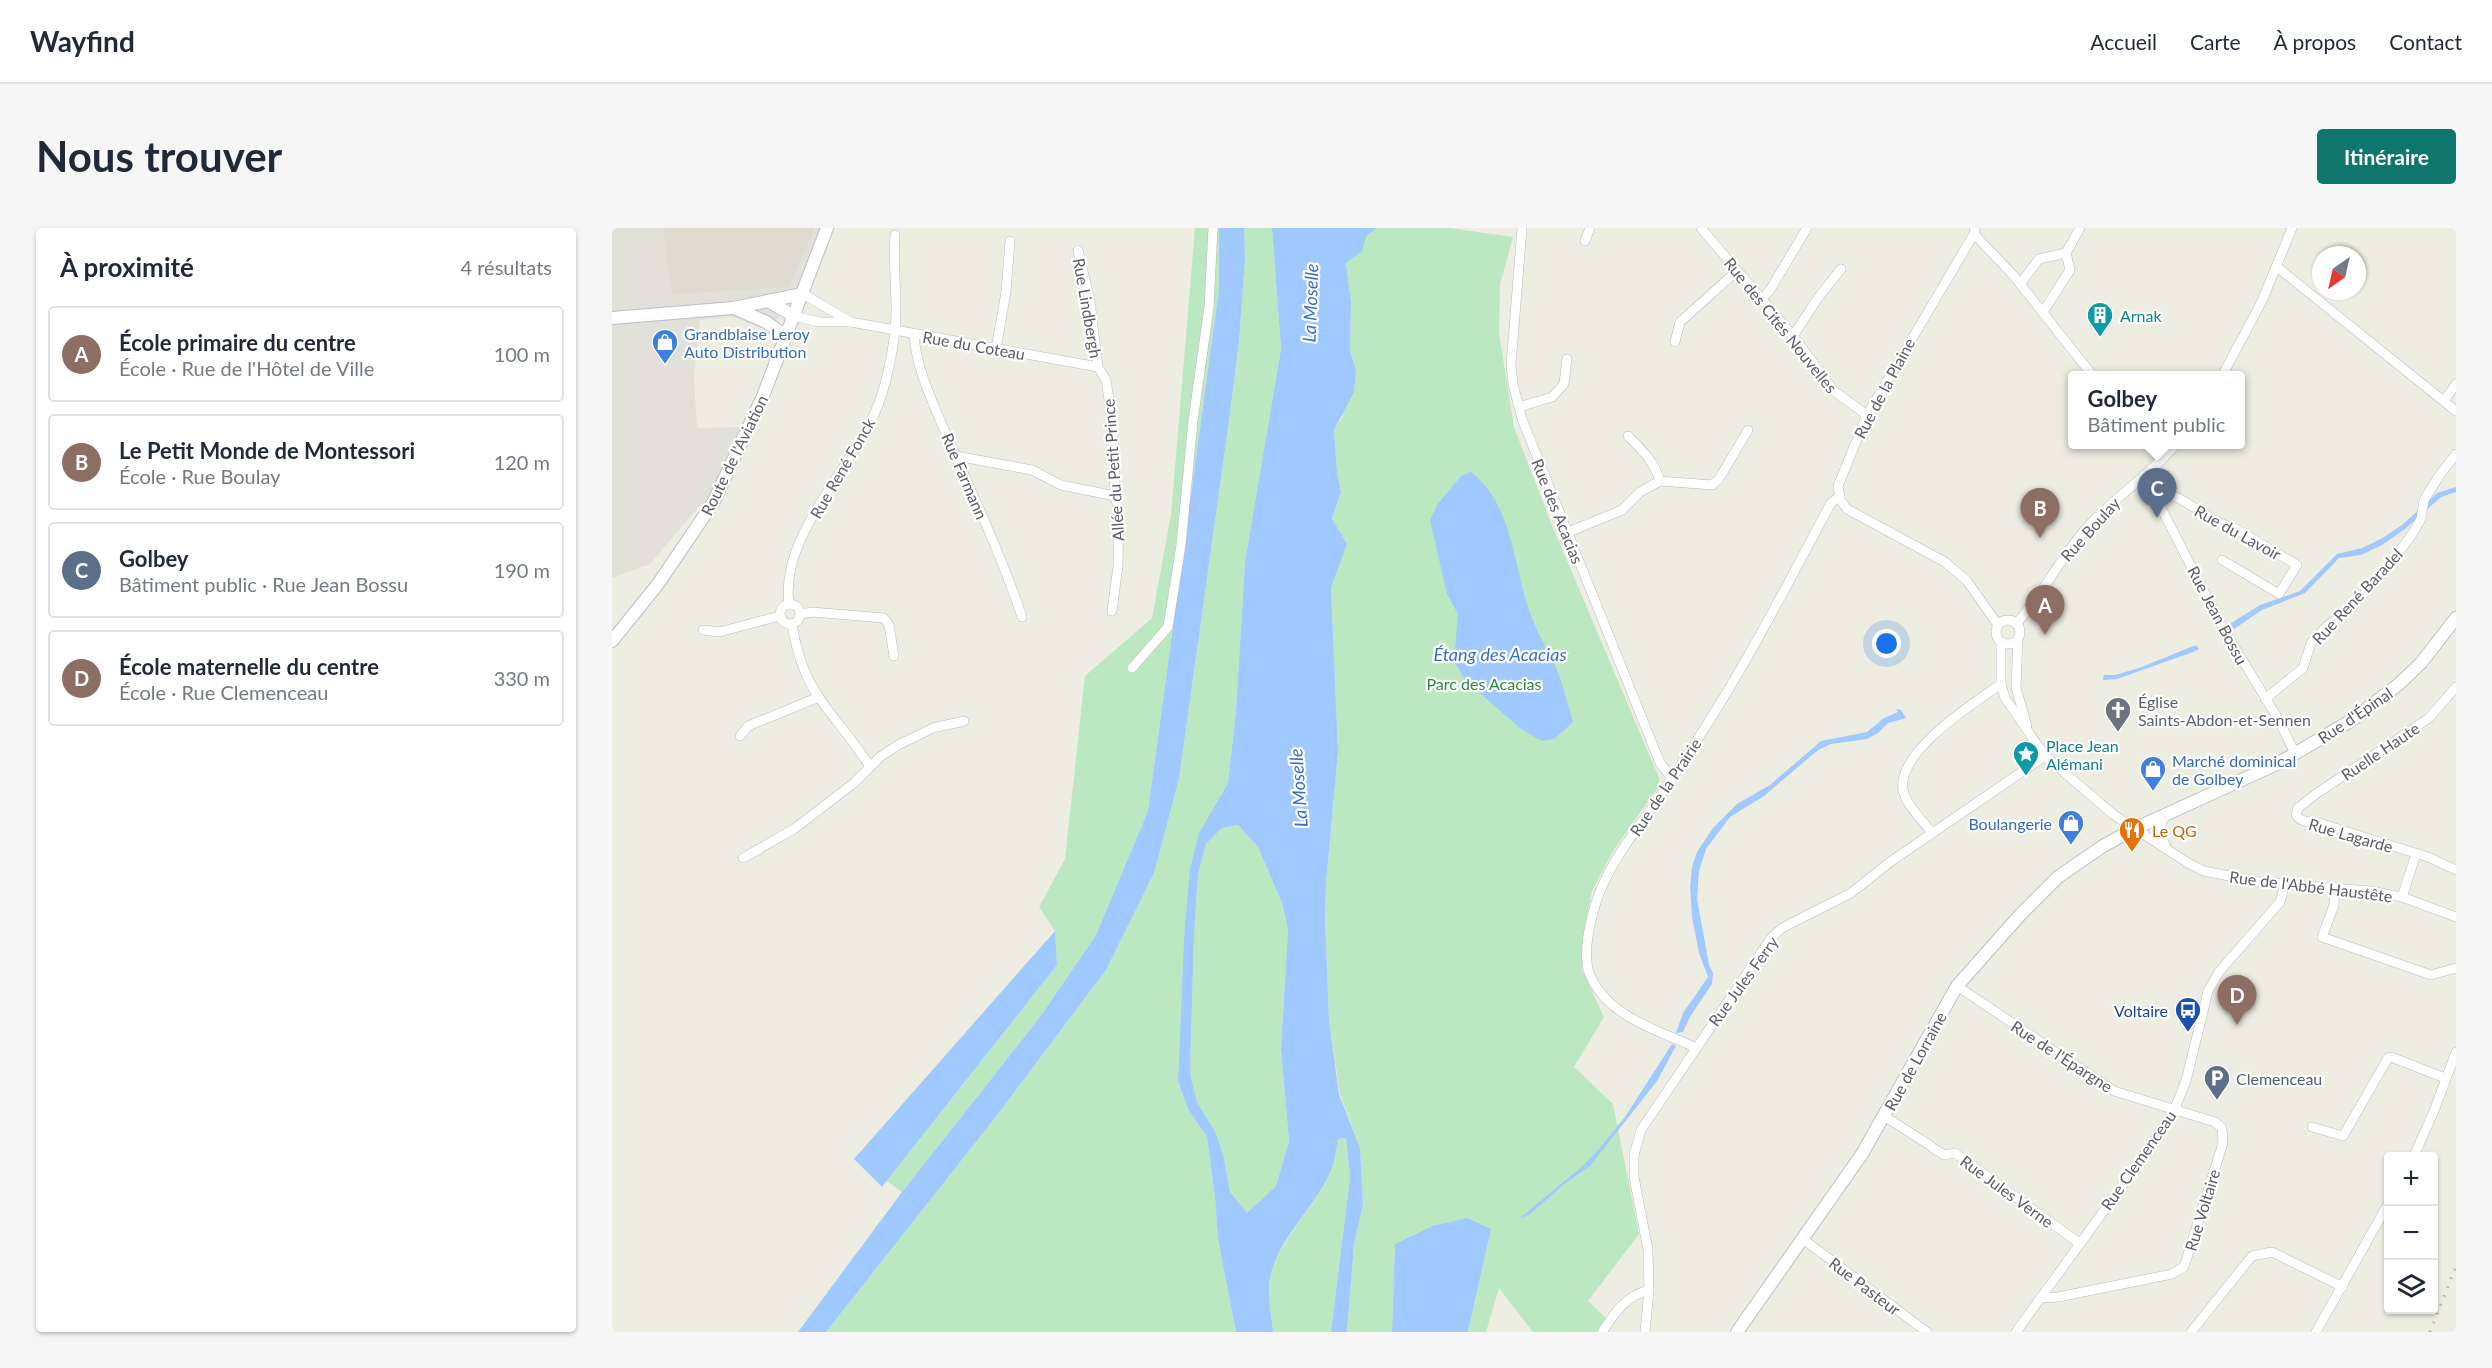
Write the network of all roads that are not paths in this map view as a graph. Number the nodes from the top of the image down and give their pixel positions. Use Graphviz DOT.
graph roads {
  1 [pos="827,228"];
  2 [pos="1213,228"];
  3 [pos="1522,228"];
  4 [pos="1590,228"];
  5 [pos="1701,228"];
  6 [pos="1807,228"];
  7 [pos="2080,228"];
  8 [pos="2292,228"];
  9 [pos="1975,231"];
  10 [pos="895,235"];
  11 [pos="1585,241"];
  12 [pos="1010,242"];
  13 [pos="1078,250"];
  14 [pos="2066,253"];
  15 [pos="2277,267"];
  16 [pos="1841,269"];
  17 [pos="1737,271"];
  18 [pos="2020,284"];
  19 [pos="803,294"];
  20 [pos="1761,300"];
  21 [pos="768,302"];
  22 [pos="733,308"];
  23 [pos="2043,312"];
  24 [pos="794,316"];
  25 [pos="612,318"];
  26 [pos="851,322"];
  27 [pos="895,330"];
  28 [pos="914,334"];
  29 [pos="786,336"];
  30 [pos="1793,336"];
  31 [pos="1675,342"];
  32 [pos="996,349"];
  33 [pos="1567,359"];
  34 [pos="1098,367"];
  35 [pos="2090,371"];
  36 [pos="2224,371"];
  37 [pos="2456,384"];
  38 [pos="2444,401"];
  39 [pos="1519,407"];
  40 [pos="2456,411"];
  41 [pos="1867,415"];
  42 [pos="1748,430"];
  43 [pos="1628,436"];
  44 [pos="2152,449"];
  45 [pos="2171,449"];
  46 [pos="2456,454"];
  47 [pos="956,456"];
  48 [pos="2161,460"];
  49 [pos="2144,475"];
  50 [pos="1660,481"];
  51 [pos="2153,491"];
  52 [pos="1115,496"];
  53 [pos="1839,496"];
  54 [pos="1566,533"];
  55 [pos="2222,560"];
  56 [pos="789,604"];
  57 [pos="1112,610"];
  58 [pos="801,614"];
  59 [pos="780,616"];
  60 [pos="1022,617"];
  61 [pos="2456,618"];
  62 [pos="792,624"];
  63 [pos="2016,624"];
  64 [pos="1998,626"];
  65 [pos="703,630"];
  66 [pos="2018,638"];
  67 [pos="612,641"];
  68 [pos="2001,642"];
  69 [pos="894,656"];
  70 [pos="1132,668"];
  71 [pos="2001,684"];
  72 [pos="2456,687"];
  73 [pos="819,698"];
  74 [pos="2265,699"];
  75 [pos="964,721"];
  76 [pos="2029,734"];
  77 [pos="740,736"];
  78 [pos="2295,753"];
  79 [pos="2045,756"];
  80 [pos="870,767"];
  81 [pos="1672,778"];
  82 [pos="2298,808"];
  83 [pos="2165,814"];
  84 [pos="2134,829"];
  85 [pos="1932,833"];
  86 [pos="2169,852"];
  87 [pos="2416,854"];
  88 [pos="743,858"];
  89 [pos="2456,870"];
  90 [pos="2285,885"];
  91 [pos="2335,887"];
  92 [pos="2402,897"];
  93 [pos="2456,917"];
  94 [pos="2456,968"];
  95 [pos="1957,986"];
  96 [pos="1696,1048"];
  97 [pos="2456,1052"];
  98 [pos="2445,1078"];
  99 [pos="2175,1108"];
  100 [pos="1884,1116"];
  101 [pos="2312,1127"];
  102 [pos="2416,1152"];
  103 [pos="2387,1206"];
  104 [pos="1803,1239"];
  105 [pos="2079,1243"];
  106 [pos="2343,1287"];
  107 [pos="1649,1290"];
  108 [pos="2040,1298"];
  109 [pos="1602,1332"];
  110 [pos="1645,1332"];
  111 [pos="1737,1332"];
  112 [pos="1927,1332"];
  113 [pos="2016,1332"];
  114 [pos="2191,1332"];
  115 [pos="2316,1332"];
  1 -- 19 [label="main road, Route de l'Aviation"];
  2 -- 70 [label="street"];
  3 -- 39 [label="street, Rue des Acacias"];
  4 -- 11 [label="street"];
  5 -- 17 [label="street, Rue des Cités Nouvelles"];
  6 -- 20 [label="street"];
  7 -- 14 [label="street"];
  8 -- 15 [label="street"];
  9 -- 18 [label="street"];
  9 -- 41 [label="street, Rue de la Plaine"];
  10 -- 27 [label="street, Rue René Fonck"];
  12 -- 32 [label="street"];
  13 -- 34 [label="street, Rue Lindbergh"];
  14 -- 18 [label="street"];
  14 -- 23 [label="street"];
  15 -- 36 [label="street"];
  15 -- 38 [label="street"];
  16 -- 30 [label="street"];
  17 -- 20 [label="street, Rue des Cités Nouvelles"];
  17 -- 31 [label="street"];
  18 -- 23 [label="street"];
  19 -- 21 [label="main road"];
  19 -- 24 [label="main road, Route de l'Aviation"];
  19 -- 26 [label="street, Rue du Coteau"];
  20 -- 30 [label="street, Rue des Cités Nouvelles"];
  21 -- 22 [label="main road"];
  21 -- 24 [label="main road"];
  22 -- 25 [label="main road"];
  22 -- 29 [label="main road"];
  23 -- 35 [label="street"];
  24 -- 26 [label="street, Rue du Coteau"];
  24 -- 29 [label="main road, Route de l'Aviation"];
  26 -- 27 [label="street, Rue du Coteau"];
  27 -- 28 [label="street, Rue du Coteau"];
  27 -- 56 [label="street, Rue René Fonck"];
  28 -- 32 [label="street, Rue du Coteau"];
  28 -- 47 [label="street, Rue Farmann"];
  29 -- 67 [label="main road, Route de l'Aviation"];
  30 -- 41 [label="street, Rue des Cités Nouvelles"];
  32 -- 34 [label="street, Rue du Coteau"];
  33 -- 39 [label="street"];
  34 -- 52 [label="street, Allée du Petit Prince"];
  37 -- 38 [label="street"];
  38 -- 40 [label="street"];
  39 -- 54 [label="street, Rue des Acacias"];
  41 -- 53 [label="street, Rue de la Plaine"];
  42 -- 50 [label="street"];
  43 -- 50 [label="street"];
  44 -- 48 [label="street"];
  45 -- 48 [label="street, Rue Boulay"];
  46 -- 74 [label="street, Rue René Baradel"];
  47 -- 52 [label="street"];
  47 -- 60 [label="street, Rue Farmann"];
  48 -- 49 [label="street, Rue Boulay"];
  49 -- 51 [label="street, Rue Jean Bossu"];
  49 -- 63 [label="street, Rue Boulay"];
  50 -- 54 [label="street"];
  51 -- 55 [label="street, Rue du Lavoir"];
  51 -- 74 [label="street, Rue Jean Bossu"];
  52 -- 57 [label="street, Allée du Petit Prince"];
  53 -- 64 [label="street"];
  53 -- 81 [label="street, Rue de la Prairie"];
  54 -- 81 [label="street, Rue des Acacias"];
  56 -- 58 [label="street"];
  56 -- 59 [label="street"];
  58 -- 62 [label="street"];
  58 -- 69 [label="street"];
  59 -- 62 [label="street"];
  59 -- 65 [label="street"];
  61 -- 78 [label="main road, Rue d'Épinal"];
  62 -- 73 [label="street"];
  63 -- 64 [label="street"];
  63 -- 66 [label="street"];
  64 -- 68 [label="street"];
  66 -- 68 [label="street"];
  66 -- 76 [label="street"];
  68 -- 71 [label="street"];
  71 -- 76 [label="street, Rue de l'Abbé Haustête"];
  71 -- 85 [label="street"];
  72 -- 82 [label="street, Ruelle Haute"];
  73 -- 77 [label="street"];
  73 -- 80 [label="street"];
  74 -- 78 [label="street, Rue Jean Bossu"];
  75 -- 80 [label="street"];
  76 -- 79 [label="street, Rue de l'Abbé Haustête"];
  78 -- 83 [label="main road, Rue d'Épinal"];
  79 -- 84 [label="street, Rue de l'Abbé Haustête"];
  79 -- 85 [label="street, Rue Jules Ferry"];
  80 -- 88 [label="street"];
  81 -- 96 [label="street, Rue de la Prairie"];
  82 -- 87 [label="street, Rue Lagarde"];
  83 -- 84 [label="main road, Rue d'Épinal"];
  83 -- 86 [label="street"];
  84 -- 86 [label="street, Rue de l'Abbé Haustête"];
  84 -- 95 [label="main road, Rue de Lorraine"];
  85 -- 96 [label="street, Rue Jules Ferry"];
  86 -- 90 [label="street, Rue de l'Abbé Haustête"];
  87 -- 89 [label="street, Rue Lagarde"];
  87 -- 92 [label="street, Rue Lagarde"];
  90 -- 91 [label="street, Rue de l'Abbé Haustête"];
  90 -- 99 [label="street, Rue Clemenceau"];
  91 -- 92 [label="street, Rue de l'Abbé Haustête"];
  91 -- 94 [label="street"];
  92 -- 93 [label="street, Rue de l'Abbé Haustête"];
  95 -- 99 [label="street, Rue de l'Épargne"];
  95 -- 100 [label="main road, Rue de Lorraine"];
  96 -- 107 [label="street, Rue Jules Ferry"];
  97 -- 98 [label="street"];
  98 -- 101 [label="street"];
  98 -- 102 [label="street"];
  99 -- 105 [label="street, Rue Clemenceau"];
  99 -- 108 [label="street, Rue Voltaire"];
  100 -- 104 [label="main road, Rue de Lorraine"];
  100 -- 105 [label="street, Rue Jules Verne"];
  103 -- 106 [label="street"];
  104 -- 111 [label="main road, Rue de Lorraine"];
  104 -- 112 [label="street, Rue Pasteur"];
  105 -- 108 [label="street, Rue Clemenceau"];
  106 -- 114 [label="street"];
  106 -- 115 [label="street"];
  107 -- 109 [label="street"];
  107 -- 110 [label="street, Rue Jules Ferry"];
  108 -- 113 [label="street, Rue Clemenceau"];
}
